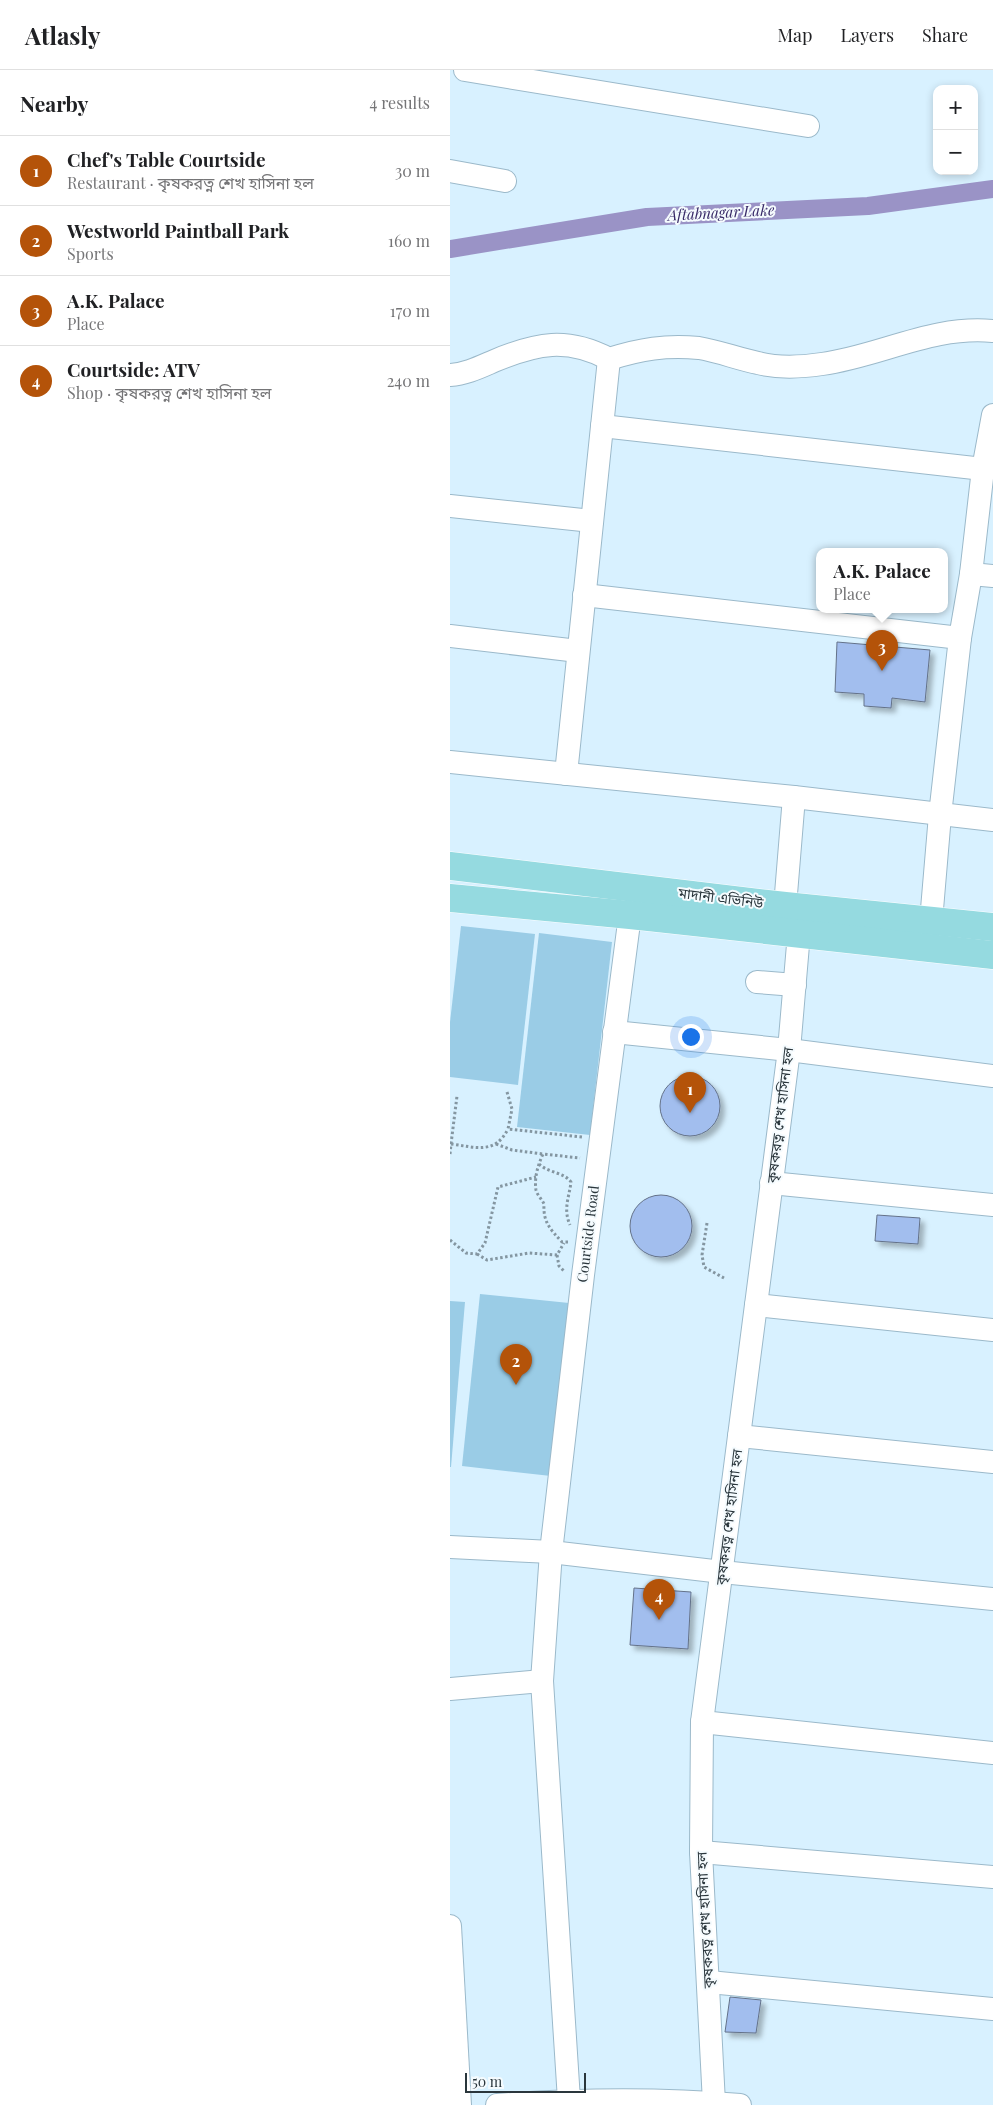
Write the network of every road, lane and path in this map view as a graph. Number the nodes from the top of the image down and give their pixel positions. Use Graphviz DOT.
graph roads {
  1 [pos="465,70"];
  2 [pos="808,126"];
  3 [pos="450,171"];
  4 [pos="505,181"];
  5 [pos="993,330"];
  6 [pos="609,359"];
  7 [pos="450,375"];
  8 [pos="993,414"];
  9 [pos="602,426"];
  10 [pos="982,469"];
  11 [pos="450,506"];
  12 [pos="592,521"];
  13 [pos="982,575"];
  14 [pos="584,595"];
  15 [pos="450,636"];
  16 [pos="960,638"];
  17 [pos="578,650"];
  18 [pos="450,762"];
  19 [pos="566,774"];
  20 [pos="794,797"];
  21 [pos="940,815"];
  22 [pos="993,820"];
  23 [pos="450,866"];
  24 [pos="631,888"];
  25 [pos="450,898"];
  26 [pos="785,906"];
  27 [pos="630,915"];
  28 [pos="932,921"];
  29 [pos="993,927"];
  30 [pos="799,933"];
  31 [pos="993,955"];
  32 [pos="757,982"];
  33 [pos="795,985"];
  34 [pos="614,1032"];
  35 [pos="789,1050"];
  36 [pos="993,1076"];
  37 [pos="507,1092"];
  38 [pos="457,1096"];
  39 [pos="508,1129"];
  40 [pos="451,1144"];
  41 [pos="496,1144"];
  42 [pos="599,1150"];
  43 [pos="450,1154"];
  44 [pos="543,1154"];
  45 [pos="538,1164"];
  46 [pos="536,1177"];
  47 [pos="772,1183"];
  48 [pos="993,1205"];
  49 [pos="706,1223"];
  50 [pos="572,1232"];
  51 [pos="450,1240"];
  52 [pos="570,1240"];
  53 [pos="564,1243"];
  54 [pos="477,1254"];
  55 [pos="724,1278"];
  56 [pos="756,1305"];
  57 [pos="993,1330"];
  58 [pos="739,1436"];
  59 [pos="993,1462"];
  60 [pos="450,1547"];
  61 [pos="552,1552"];
  62 [pos="722,1572"];
  63 [pos="993,1599"];
  64 [pos="542,1681"];
  65 [pos="450,1689"];
  66 [pos="702,1722"];
  67 [pos="993,1752"];
  68 [pos="701,1852"];
  69 [pos="993,1877"];
  70 [pos="450,1926"];
  71 [pos="709,1982"];
  72 [pos="993,2009"];
  73 [pos="569,2100"];
  74 [pos="714,2103"];
  75 [pos="460,2105"];
  76 [pos="497,2105"];
  77 [pos="740,2105"];
  1 -- 2 [label="street"];
  3 -- 4 [label="street"];
  5 -- 6 [label="street"];
  6 -- 7 [label="street"];
  6 -- 9 [label="street"];
  8 -- 10 [label="street"];
  9 -- 10 [label="street"];
  9 -- 12 [label="street"];
  10 -- 13 [label="street"];
  11 -- 12 [label="street"];
  12 -- 14 [label="street"];
  13 -- 16 [label="street"];
  14 -- 16 [label="street"];
  14 -- 17 [label="street"];
  15 -- 17 [label="street"];
  16 -- 21 [label="street"];
  17 -- 19 [label="street"];
  18 -- 19 [label="street"];
  19 -- 20 [label="street"];
  20 -- 21 [label="street"];
  20 -- 26 [label="street"];
  21 -- 22 [label="street"];
  21 -- 28 [label="street"];
  23 -- 24 [label="main road, মাদানী এভিনিউ"];
  24 -- 26 [label="main road, মাদানী এভিনিউ"];
  24 -- 27 [label="main road"];
  25 -- 27 [label="main road, মাদানী এভিনিউ"];
  26 -- 28 [label="main road, মাদানী এভিনিউ"];
  27 -- 30 [label="main road, মাদানী এভিনিউ"];
  27 -- 34 [label="street, Courtside Road"];
  28 -- 29 [label="main road, মাদানী এভিনিউ"];
  30 -- 31 [label="main road, মাদানী এভিনিউ"];
  30 -- 33 [label="street, কৃষকরত্ন শেখ হাসিনা হল"];
  32 -- 33 [label="street"];
  33 -- 35 [label="street, কৃষকরত্ন শেখ হাসিনা হল"];
  34 -- 35 [label="street"];
  34 -- 42 [label="street, Courtside Road"];
  35 -- 36 [label="street"];
  35 -- 47 [label="street, কৃষকরত্ন শেখ হাসিনা হল"];
  37 -- 39 [label="path"];
  38 -- 40 [label="path"];
  39 -- 41 [label="path"];
  39 -- 42 [label="path"];
  40 -- 41 [label="path"];
  40 -- 43 [label="path"];
  41 -- 44 [label="path"];
  42 -- 44 [label="path"];
  42 -- 61 [label="street, Courtside Road"];
  44 -- 45 [label="path"];
  45 -- 46 [label="path"];
  45 -- 50 [label="path"];
  46 -- 53 [label="path"];
  46 -- 54 [label="path"];
  47 -- 48 [label="street"];
  47 -- 56 [label="street, কৃষকরত্ন শেখ হাসিনা হল"];
  49 -- 55 [label="path"];
  51 -- 54 [label="path"];
  52 -- 53 [label="path"];
  53 -- 54 [label="path"];
  56 -- 57 [label="street"];
  56 -- 58 [label="street, কৃষকরত্ন শেখ হাসিনা হল"];
  58 -- 59 [label="street"];
  58 -- 62 [label="street, কৃষকরত্ন শেখ হাসিনা হল"];
  60 -- 61 [label="street"];
  61 -- 62 [label="street"];
  61 -- 64 [label="street, Courtside Road"];
  62 -- 63 [label="street"];
  62 -- 66 [label="street, কৃষকরত্ন শেখ হাসিনা হল"];
  64 -- 65 [label="street"];
  64 -- 73 [label="street, Courtside Road"];
  66 -- 67 [label="street"];
  66 -- 68 [label="street, কৃষকরত্ন শেখ হাসিনা হল"];
  68 -- 69 [label="street"];
  68 -- 71 [label="street, কৃষকরত্ন শেখ হাসিনা হল"];
  70 -- 75 [label="street"];
  71 -- 72 [label="street"];
  71 -- 74 [label="street, কৃষকরত্ন শেখ হাসিনা হল"];
  73 -- 74 [label="street"];
  73 -- 76 [label="street"];
  74 -- 77 [label="street"];
}
